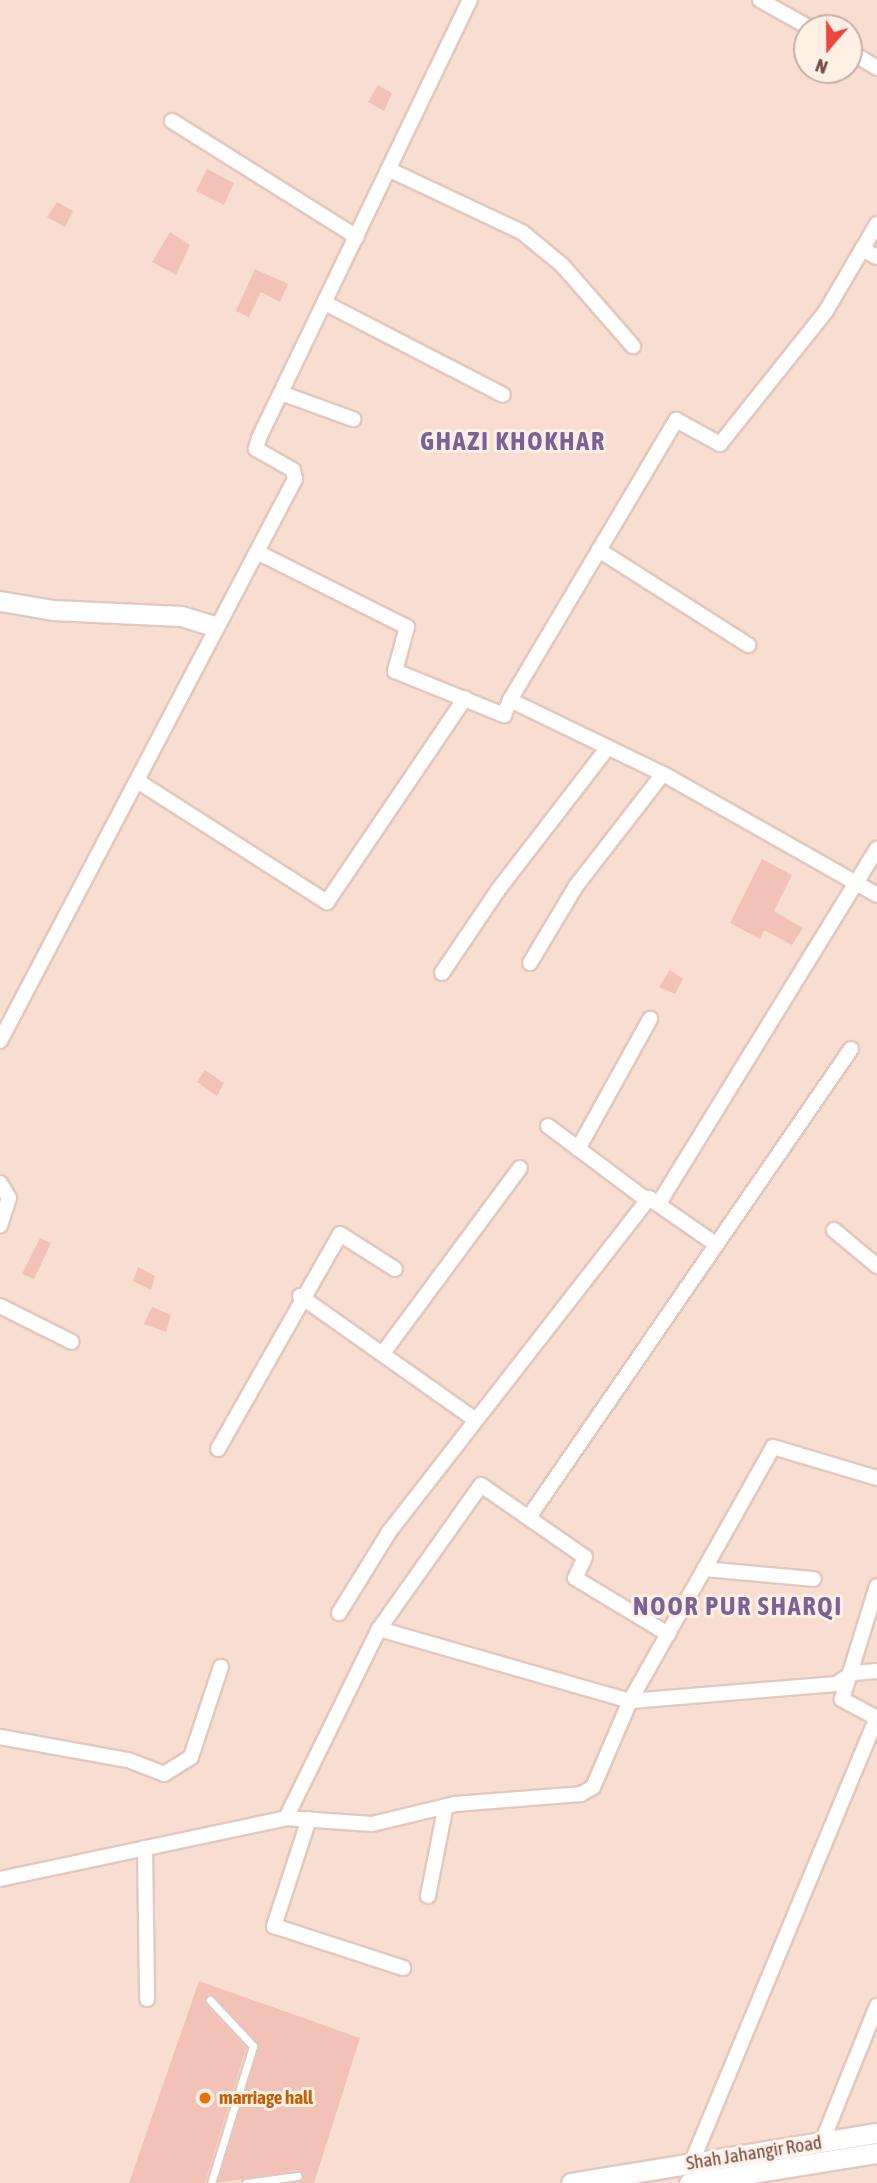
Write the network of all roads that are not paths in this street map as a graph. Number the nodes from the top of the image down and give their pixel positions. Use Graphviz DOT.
graph roads {
  1 [pos="470,0"];
  2 [pos="760,0"];
  3 [pos="793,18"];
  4 [pos="172,121"];
  5 [pos="390,170"];
  6 [pos="877,224"];
  7 [pos="357,237"];
  8 [pos="862,249"];
  9 [pos="877,257"];
  10 [pos="325,303"];
  11 [pos="633,346"];
  12 [pos="281,393"];
  13 [pos="503,395"];
  14 [pos="353,419"];
  15 [pos="599,550"];
  16 [pos="257,552"];
  17 [pos="0,601"];
  18 [pos="213,626"];
  19 [pos="747,645"];
  20 [pos="465,698"];
  21 [pos="510,700"];
  22 [pos="608,747"];
  23 [pos="663,774"];
  24 [pos="139,782"];
  25 [pos="877,849"];
  26 [pos="855,884"];
  27 [pos="877,895"];
  28 [pos="530,963"];
  29 [pos="442,973"];
  30 [pos="650,1019"];
  31 [pos="0,1041"];
  32 [pos="851,1049"];
  33 [pos="548,1126"];
  34 [pos="578,1149"];
  35 [pos="520,1168"];
  36 [pos="0,1183"];
  37 [pos="653,1202"];
  38 [pos="0,1226"];
  39 [pos="834,1230"];
  40 [pos="714,1242"];
  41 [pos="877,1266"];
  42 [pos="395,1269"];
  43 [pos="300,1296"];
  44 [pos="0,1306"];
  45 [pos="72,1342"];
  46 [pos="383,1353"];
  47 [pos="476,1420"];
  48 [pos="218,1449"];
  49 [pos="877,1478"];
  50 [pos="529,1517"];
  51 [pos="704,1569"];
  52 [pos="814,1579"];
  53 [pos="877,1586"];
  54 [pos="339,1613"];
  55 [pos="379,1629"];
  56 [pos="668,1634"];
  57 [pos="220,1667"];
  58 [pos="877,1671"];
  59 [pos="853,1672"];
  60 [pos="630,1701"];
  61 [pos="0,1737"];
  62 [pos="445,1809"];
  63 [pos="286,1818"];
  64 [pos="309,1819"];
  65 [pos="145,1848"];
  66 [pos="0,1879"];
  67 [pos="428,1896"];
  68 [pos="403,1968"];
  69 [pos="147,1999"];
  70 [pos="210,2000"];
  71 [pos="877,2006"];
  72 [pos="877,2133"];
  73 [pos="822,2142"];
  74 [pos="877,2152"];
  75 [pos="690,2173"];
  76 [pos="298,2176"];
  77 [pos="632,2178"];
  78 [pos="211,2183"];
  79 [pos="246,2183"];
  80 [pos="571,2183"];
  1 -- 5 [label="street"];
  2 -- 3 [label="street"];
  4 -- 7 [label="street"];
  5 -- 7 [label="street"];
  5 -- 11 [label="street"];
  6 -- 8 [label="street"];
  7 -- 10 [label="street"];
  8 -- 9 [label="street"];
  8 -- 15 [label="street"];
  10 -- 12 [label="street"];
  10 -- 13 [label="street"];
  12 -- 14 [label="street"];
  12 -- 16 [label="street"];
  15 -- 19 [label="street"];
  15 -- 21 [label="street"];
  16 -- 18 [label="street"];
  16 -- 20 [label="street"];
  17 -- 18 [label="street"];
  18 -- 24 [label="street"];
  20 -- 21 [label="street"];
  20 -- 24 [label="street"];
  21 -- 22 [label="street"];
  22 -- 23 [label="street"];
  22 -- 29 [label="street"];
  23 -- 26 [label="street"];
  23 -- 28 [label="street"];
  24 -- 31 [label="street"];
  25 -- 26 [label="street"];
  26 -- 27 [label="street"];
  26 -- 37 [label="street"];
  30 -- 34 [label="street"];
  32 -- 40 [label="street"];
  33 -- 34 [label="street"];
  34 -- 37 [label="street"];
  35 -- 46 [label="street"];
  36 -- 38 [label="street"];
  37 -- 40 [label="street"];
  37 -- 47 [label="street"];
  39 -- 41 [label="street"];
  40 -- 50 [label="street"];
  42 -- 43 [label="street"];
  43 -- 46 [label="street"];
  43 -- 48 [label="street"];
  44 -- 45 [label="street"];
  46 -- 47 [label="street"];
  47 -- 54 [label="street"];
  49 -- 51 [label="street"];
  50 -- 55 [label="street"];
  50 -- 56 [label="street"];
  51 -- 52 [label="street"];
  51 -- 56 [label="street"];
  53 -- 59 [label="street"];
  55 -- 60 [label="street"];
  55 -- 63 [label="street"];
  56 -- 60 [label="street"];
  57 -- 61 [label="street"];
  58 -- 59 [label="street"];
  59 -- 60 [label="street"];
  59 -- 75 [label="street"];
  60 -- 62 [label="street"];
  62 -- 64 [label="street"];
  62 -- 67 [label="street"];
  63 -- 64 [label="street"];
  63 -- 65 [label="street"];
  64 -- 68 [label="street"];
  65 -- 66 [label="street"];
  65 -- 69 [label="street"];
  70 -- 78 [label="lane"];
  71 -- 73 [label="street"];
  72 -- 73 [label="street, Shah Jahangir Road"];
  73 -- 75 [label="street, Shah Jahangir Road"];
  74 -- 75 [label="street, Shah Jahangir Road"];
  75 -- 77 [label="street, Shah Jahangir Road"];
  76 -- 79 [label="lane"];
  77 -- 80 [label="street, Shah Jahangir Road"];
}
